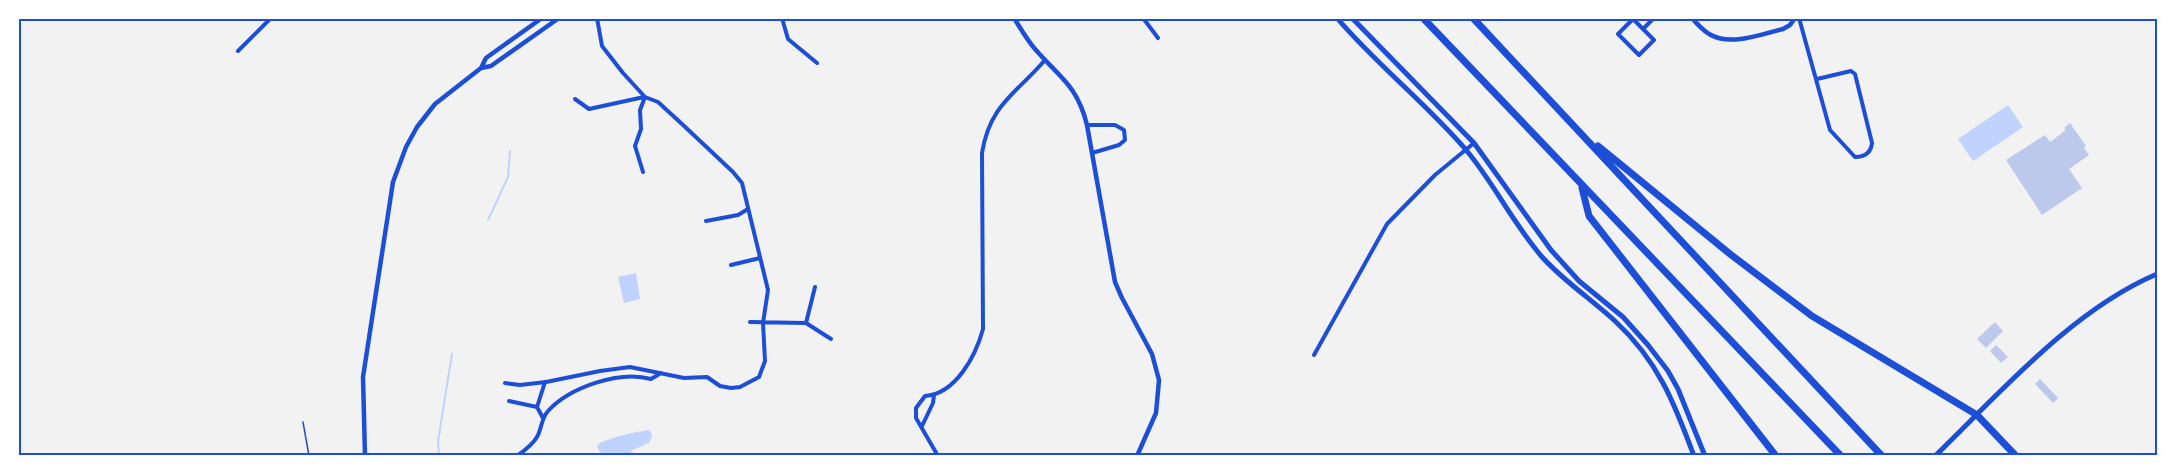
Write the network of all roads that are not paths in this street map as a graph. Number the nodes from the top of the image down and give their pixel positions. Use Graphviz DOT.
graph roads {
  1 [pos="271,18"];
  2 [pos="542,18"];
  3 [pos="559,18"];
  4 [pos="597,18"];
  5 [pos="782,18"];
  6 [pos="1014,18"];
  7 [pos="1143,18"];
  8 [pos="1337,18"];
  9 [pos="1352,18"];
  10 [pos="1423,18"];
  11 [pos="1473,18"];
  12 [pos="1654,18"];
  13 [pos="1692,18"];
  14 [pos="1797,18"];
  15 [pos="1643,29"];
  16 [pos="1158,38"];
  17 [pos="238,51"];
  18 [pos="1045,60"];
  19 [pos="817,63"];
  20 [pos="481,68"];
  21 [pos="1817,80"];
  22 [pos="645,97"];
  23 [pos="575,99"];
  24 [pos="1087,125"];
  25 [pos="1577,129"];
  26 [pos="1474,143"];
  27 [pos="1466,150"];
  28 [pos="1092,153"];
  29 [pos="643,172"];
  30 [pos="1582,186"];
  31 [pos="748,209"];
  32 [pos="706,220"];
  33 [pos="760,258"];
  34 [pos="731,264"];
  35 [pos="1563,264"];
  36 [pos="1556,272"];
  37 [pos="2157,274"];
  38 [pos="815,287"];
  39 [pos="750,322"];
  40 [pos="763,323"];
  41 [pos="806,323"];
  42 [pos="831,339"];
  43 [pos="1314,355"];
  44 [pos="662,373"];
  45 [pos="546,382"];
  46 [pos="505,383"];
  47 [pos="934,395"];
  48 [pos="508,401"];
  49 [pos="537,406"];
  50 [pos="1977,415"];
  51 [pos="543,418"];
  52 [pos="922,426"];
  53 [pos="365,456"];
  54 [pos="517,456"];
  55 [pos="938,456"];
  56 [pos="1137,456"];
  57 [pos="1694,456"];
  58 [pos="1705,456"];
  59 [pos="1776,456"];
  60 [pos="1841,456"];
  61 [pos="1882,456"];
  62 [pos="1935,456"];
  63 [pos="2016,456"];
  1 -- 17 [label="street"];
  2 -- 20 [label="street"];
  3 -- 20 [label="street"];
  4 -- 22 [label="street"];
  5 -- 19 [label="street"];
  6 -- 18 [label="street"];
  7 -- 16 [label="street"];
  8 -- 27 [label="main road"];
  9 -- 26 [label="main road"];
  10 -- 30 [label="highway"];
  11 -- 25 [label="highway"];
  12 -- 15 [label="street"];
  13 -- 14 [label="street"];
  14 -- 21 [label="street"];
  15 -- 15 [label="street"];
  18 -- 24 [label="street"];
  18 -- 47 [label="street"];
  20 -- 53 [label="street"];
  21 -- 21 [label="street"];
  22 -- 23 [label="street"];
  22 -- 29 [label="street"];
  22 -- 31 [label="street"];
  24 -- 28 [label="street"];
  24 -- 28 [label="street"];
  25 -- 50 [label="highway"];
  25 -- 61 [label="highway"];
  26 -- 27 [label="street"];
  26 -- 35 [label="main road"];
  27 -- 36 [label="main road"];
  27 -- 43 [label="street"];
  28 -- 56 [label="street"];
  30 -- 59 [label="highway"];
  30 -- 60 [label="highway"];
  31 -- 32 [label="street"];
  31 -- 33 [label="street"];
  33 -- 34 [label="street"];
  33 -- 40 [label="street"];
  35 -- 36 [label="main road"];
  35 -- 58 [label="main road"];
  36 -- 57 [label="main road"];
  37 -- 50 [label="main road"];
  38 -- 41 [label="street"];
  39 -- 40 [label="street"];
  40 -- 41 [label="street"];
  40 -- 44 [label="street"];
  41 -- 42 [label="street"];
  44 -- 45 [label="street"];
  44 -- 51 [label="street"];
  45 -- 46 [label="street"];
  45 -- 49 [label="street"];
  47 -- 52 [label="street"];
  47 -- 52 [label="street"];
  48 -- 49 [label="street"];
  49 -- 51 [label="street"];
  50 -- 62 [label="main road"];
  50 -- 63 [label="highway"];
  51 -- 54 [label="street"];
  52 -- 55 [label="street"];
}
